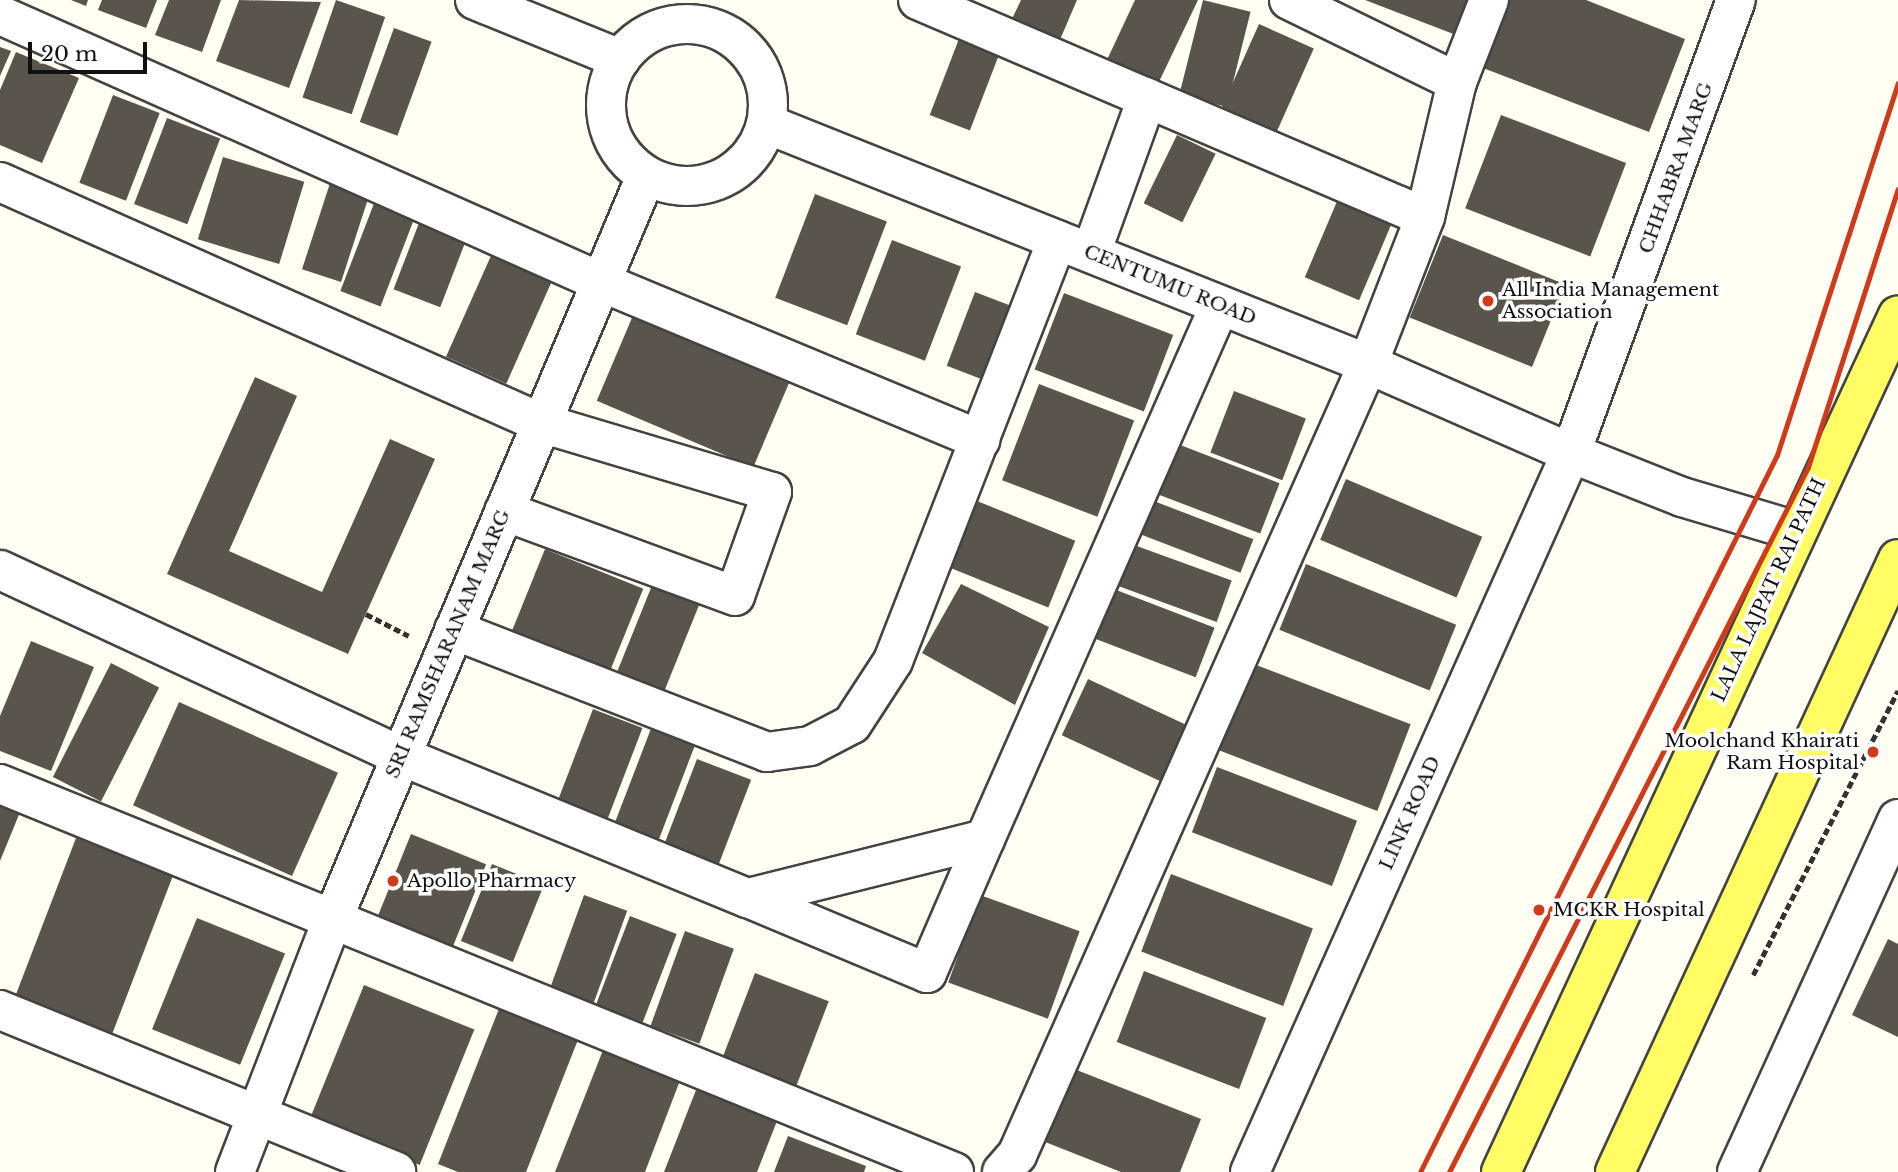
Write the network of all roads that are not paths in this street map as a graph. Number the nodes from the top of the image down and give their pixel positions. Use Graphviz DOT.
graph roads {
  1 [pos="475,0"];
  2 [pos="918,0"];
  3 [pos="1289,0"];
  4 [pos="1489,0"];
  5 [pos="1736,0"];
  6 [pos="1346,13"];
  7 [pos="0,15"];
  8 [pos="727,15"];
  9 [pos="620,59"];
  10 [pos="1457,82"];
  11 [pos="1147,98"];
  12 [pos="767,124"];
  13 [pos="646,176"];
  14 [pos="0,182"];
  15 [pos="1425,218"];
  16 [pos="1074,247"];
  17 [pos="601,282"];
  18 [pos="1220,305"];
  19 [pos="1898,315"];
  20 [pos="1368,364"];
  21 [pos="541,423"];
  22 [pos="979,440"];
  23 [pos="1571,453"];
  24 [pos="504,512"];
  25 [pos="1796,531"];
  26 [pos="1898,559"];
  27 [pos="0,570"];
  28 [pos="450,640"];
  29 [pos="401,757"];
  30 [pos="0,785"];
  31 [pos="1898,819"];
  32 [pos="985,839"];
  33 [pos="748,898"];
  34 [pos="334,916"];
  35 [pos="0,1010"];
  36 [pos="259,1115"];
  37 [pos="235,1172"];
  38 [pos="396,1172"];
  39 [pos="954,1172"];
  40 [pos="1002,1172"];
  41 [pos="1250,1172"];
  42 [pos="1501,1172"];
  43 [pos="1615,1172"];
  44 [pos="1737,1172"];
  1 -- 9 [label="street"];
  2 -- 11 [label="street"];
  3 -- 6 [label="street"];
  4 -- 10 [label="street"];
  5 -- 23 [label="street, CHHABRA MARG"];
  6 -- 10 [label="street"];
  7 -- 17 [label="street"];
  8 -- 9 [label="street"];
  8 -- 12 [label="street"];
  9 -- 13 [label="street"];
  10 -- 15 [label="street"];
  11 -- 15 [label="street"];
  11 -- 16 [label="street"];
  12 -- 13 [label="street"];
  12 -- 16 [label="street, CENTUMU ROAD"];
  13 -- 17 [label="street, SRI RAMSHARANAM MARG"];
  14 -- 21 [label="street"];
  15 -- 20 [label="street"];
  16 -- 18 [label="street, CENTUMU ROAD"];
  16 -- 22 [label="street"];
  17 -- 21 [label="street, SRI RAMSHARANAM MARG"];
  17 -- 22 [label="street"];
  18 -- 20 [label="street, CENTUMU ROAD"];
  18 -- 32 [label="street"];
  19 -- 25 [label="main road, LALA LAJPAT RAI PATH"];
  20 -- 23 [label="street, CENTUMU ROAD"];
  20 -- 40 [label="street"];
  21 -- 24 [label="street, SRI RAMSHARANAM MARG"];
  21 -- 24 [label="street"];
  22 -- 28 [label="street"];
  23 -- 25 [label="street, CENTUMU ROAD"];
  23 -- 41 [label="street, LINK ROAD"];
  24 -- 28 [label="street, SRI RAMSHARANAM MARG"];
  25 -- 42 [label="main road, LALA LAJPAT RAI PATH"];
  26 -- 43 [label="main road"];
  27 -- 29 [label="street"];
  28 -- 29 [label="street, SRI RAMSHARANAM MARG"];
  29 -- 33 [label="street"];
  29 -- 34 [label="street, SRI RAMSHARANAM MARG"];
  30 -- 34 [label="street"];
  31 -- 44 [label="street"];
  32 -- 33 [label="street"];
  32 -- 33 [label="street"];
  34 -- 36 [label="street, SRI RAMSHARANAM MARG"];
  34 -- 39 [label="street"];
  35 -- 36 [label="street"];
  36 -- 37 [label="street, SRI RAMSHARANAM MARG"];
  36 -- 38 [label="street"];
}
